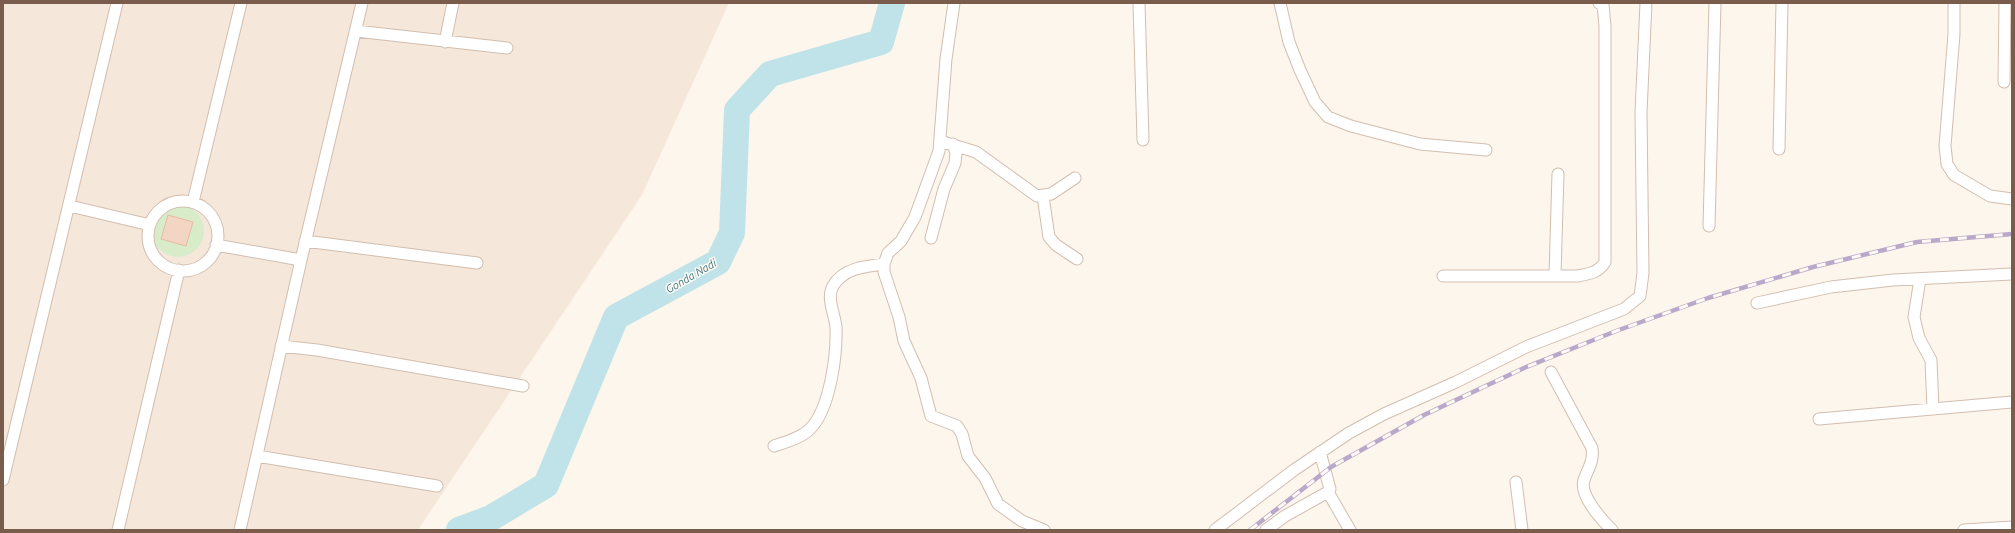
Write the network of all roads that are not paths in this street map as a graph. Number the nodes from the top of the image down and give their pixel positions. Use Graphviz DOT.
graph roads {
  1 [pos="117,3"];
  2 [pos="241,3"];
  3 [pos="362,3"];
  4 [pos="453,3"];
  5 [pos="954,3"];
  6 [pos="1139,3"];
  7 [pos="1280,3"];
  8 [pos="1599,3"];
  9 [pos="1646,3"];
  10 [pos="1715,3"];
  11 [pos="1782,3"];
  12 [pos="1954,3"];
  13 [pos="2005,3"];
  14 [pos="356,31"];
  15 [pos="446,42"];
  16 [pos="507,48"];
  17 [pos="2004,82"];
  18 [pos="1143,140"];
  19 [pos="940,141"];
  20 [pos="953,144"];
  21 [pos="1486,150"];
  22 [pos="1779,150"];
  23 [pos="1558,174"];
  24 [pos="1075,178"];
  25 [pos="1043,196"];
  26 [pos="2012,199"];
  27 [pos="193,202"];
  28 [pos="70,206"];
  29 [pos="150,225"];
  30 [pos="1709,226"];
  31 [pos="930,238"];
  32 [pos="305,241"];
  33 [pos="216,245"];
  34 [pos="1077,259"];
  35 [pos="300,260"];
  36 [pos="477,263"];
  37 [pos="884,264"];
  38 [pos="179,270"];
  39 [pos="2012,274"];
  40 [pos="1555,275"];
  41 [pos="1443,276"];
  42 [pos="1920,279"];
  43 [pos="1757,303"];
  44 [pos="281,346"];
  45 [pos="1552,372"];
  46 [pos="523,386"];
  47 [pos="2012,402"];
  48 [pos="1933,409"];
  49 [pos="1819,419"];
  50 [pos="774,446"];
  51 [pos="1320,452"];
  52 [pos="257,456"];
  53 [pos="3,480"];
  54 [pos="1516,482"];
  55 [pos="437,486"];
  56 [pos="1328,492"];
  57 [pos="2012,527"];
  58 [pos="118,530"];
  59 [pos="240,530"];
  60 [pos="1044,530"];
  61 [pos="1215,530"];
  62 [pos="1266,530"];
  63 [pos="1350,530"];
  64 [pos="1522,530"];
  65 [pos="1612,530"];
  66 [pos="1964,530"];
  1 -- 28 [label="street"];
  2 -- 27 [label="street"];
  3 -- 14 [label="street"];
  4 -- 15 [label="street"];
  5 -- 19 [label="street"];
  6 -- 18 [label="street"];
  7 -- 21 [label="street"];
  8 -- 40 [label="street"];
  9 -- 51 [label="street"];
  10 -- 30 [label="street"];
  11 -- 22 [label="street"];
  12 -- 26 [label="street"];
  13 -- 17 [label="street"];
  14 -- 15 [label="street"];
  14 -- 32 [label="street"];
  15 -- 16 [label="street"];
  19 -- 20 [label="street"];
  19 -- 37 [label="street"];
  20 -- 25 [label="street"];
  20 -- 31 [label="street"];
  23 -- 40 [label="street"];
  24 -- 25 [label="street"];
  25 -- 34 [label="street"];
  27 -- 29 [label="street"];
  27 -- 33 [label="street"];
  28 -- 29 [label="street"];
  28 -- 53 [label="street"];
  29 -- 38 [label="street"];
  32 -- 35 [label="street"];
  32 -- 36 [label="street"];
  33 -- 35 [label="street"];
  33 -- 38 [label="street"];
  35 -- 44 [label="street"];
  37 -- 50 [label="street"];
  37 -- 60 [label="street"];
  38 -- 58 [label="street"];
  39 -- 42 [label="street"];
  40 -- 41 [label="street"];
  42 -- 43 [label="street"];
  42 -- 48 [label="street"];
  44 -- 46 [label="street"];
  44 -- 52 [label="street"];
  45 -- 65 [label="street"];
  47 -- 48 [label="street"];
  48 -- 49 [label="street"];
  51 -- 56 [label="street"];
  51 -- 61 [label="street"];
  52 -- 55 [label="street"];
  52 -- 59 [label="street"];
  54 -- 64 [label="street"];
  56 -- 62 [label="street"];
  56 -- 63 [label="street"];
  57 -- 66 [label="street"];
}
